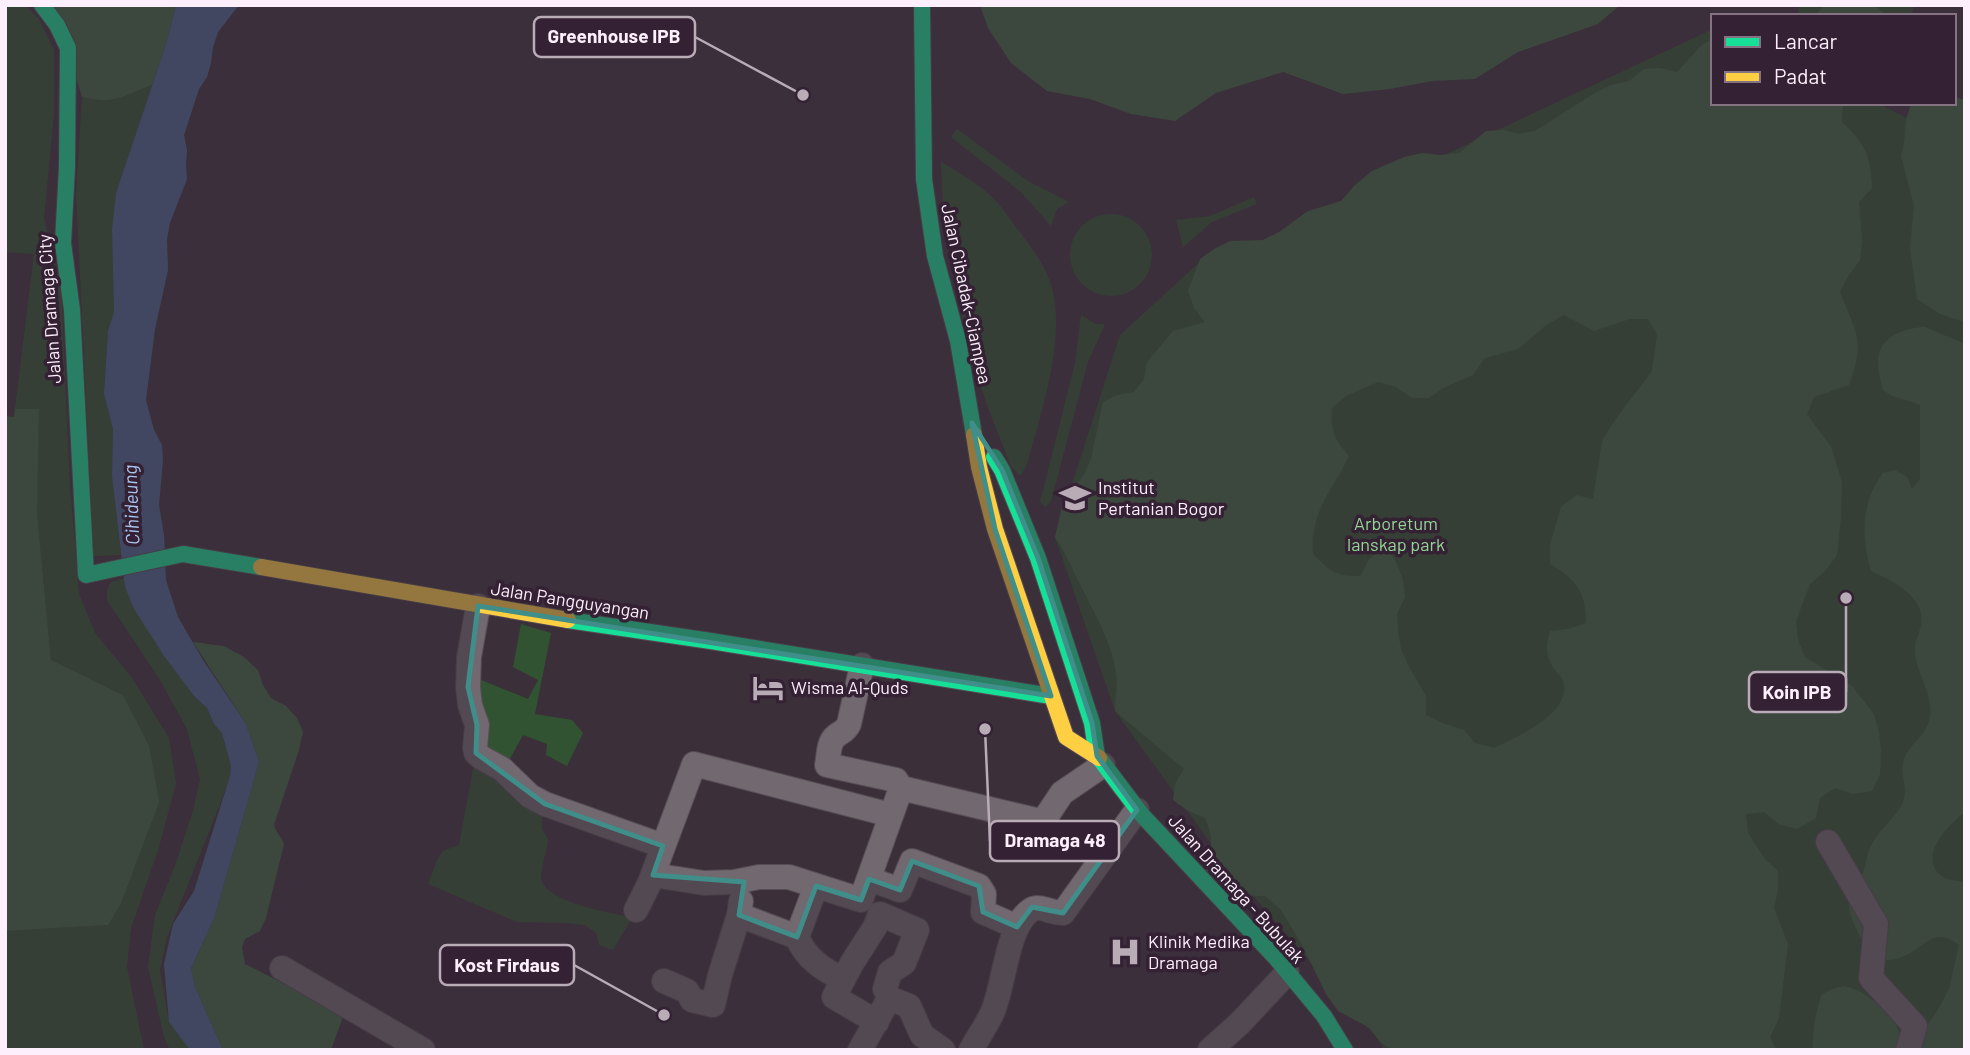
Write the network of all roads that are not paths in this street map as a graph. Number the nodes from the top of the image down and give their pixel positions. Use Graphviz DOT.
graph roads {
  1 [pos="42,5"];
  2 [pos="922,5"];
  3 [pos="972,423"];
  4 [pos="86,575"];
  5 [pos="478,606"];
  6 [pos="862,666"];
  7 [pos="1051,696"];
  8 [pos="1100,761"];
  9 [pos="901,788"];
  10 [pos="1137,810"];
  11 [pos="891,815"];
  12 [pos="1828,842"];
  13 [pos="663,846"];
  14 [pos="653,875"];
  15 [pos="745,880"];
  16 [pos="869,880"];
  17 [pos="816,886"];
  18 [pos="636,910"];
  19 [pos="739,915"];
  20 [pos="1017,927"];
  21 [pos="797,937"];
  22 [pos="282,968"];
  23 [pos="1287,973"];
  24 [pos="843,980"];
  25 [pos="664,981"];
  26 [pos="889,998"];
  27 [pos="877,1022"];
  28 [pos="941,1049"];
  29 [pos="423,1050"];
  30 [pos="860,1050"];
  31 [pos="971,1050"];
  32 [pos="1210,1050"];
  33 [pos="1345,1050"];
  34 [pos="1908,1050"];
  1 -- 4 [label="main road, Jalan Dramaga City"];
  2 -- 3 [label="main road, Jalan Cibadak-Ciampea"];
  3 -- 7 [label="main road, Jalan Cibadak-Ciampea"];
  3 -- 8 [label="main road"];
  4 -- 5 [label="main road, Jalan Pangguyangan"];
  5 -- 6 [label="main road, Jalan Pangguyangan"];
  5 -- 13 [label="street"];
  6 -- 7 [label="main road, Jalan Pangguyangan"];
  6 -- 9 [label="street"];
  7 -- 8 [label="main road, Jalan Cibadak-Ciampea"];
  8 -- 9 [label="street"];
  8 -- 10 [label="main road, Jalan Dramaga - Bubulak"];
  9 -- 11 [label="street"];
  10 -- 20 [label="street"];
  10 -- 23 [label="main road, Jalan Dramaga - Bubulak"];
  11 -- 13 [label="street"];
  11 -- 16 [label="street"];
  12 -- 34 [label="street"];
  13 -- 14 [label="street"];
  14 -- 15 [label="street"];
  14 -- 18 [label="street"];
  15 -- 17 [label="street"];
  15 -- 19 [label="street"];
  16 -- 17 [label="street"];
  16 -- 20 [label="street"];
  17 -- 21 [label="street"];
  19 -- 21 [label="street"];
  19 -- 25 [label="street"];
  20 -- 31 [label="street"];
  21 -- 24 [label="street"];
  22 -- 29 [label="street"];
  23 -- 32 [label="street"];
  23 -- 33 [label="main road, Jalan Dramaga - Bubulak"];
  24 -- 26 [label="street"];
  24 -- 27 [label="street"];
  26 -- 27 [label="street"];
  26 -- 28 [label="street"];
  27 -- 30 [label="street"];
}
